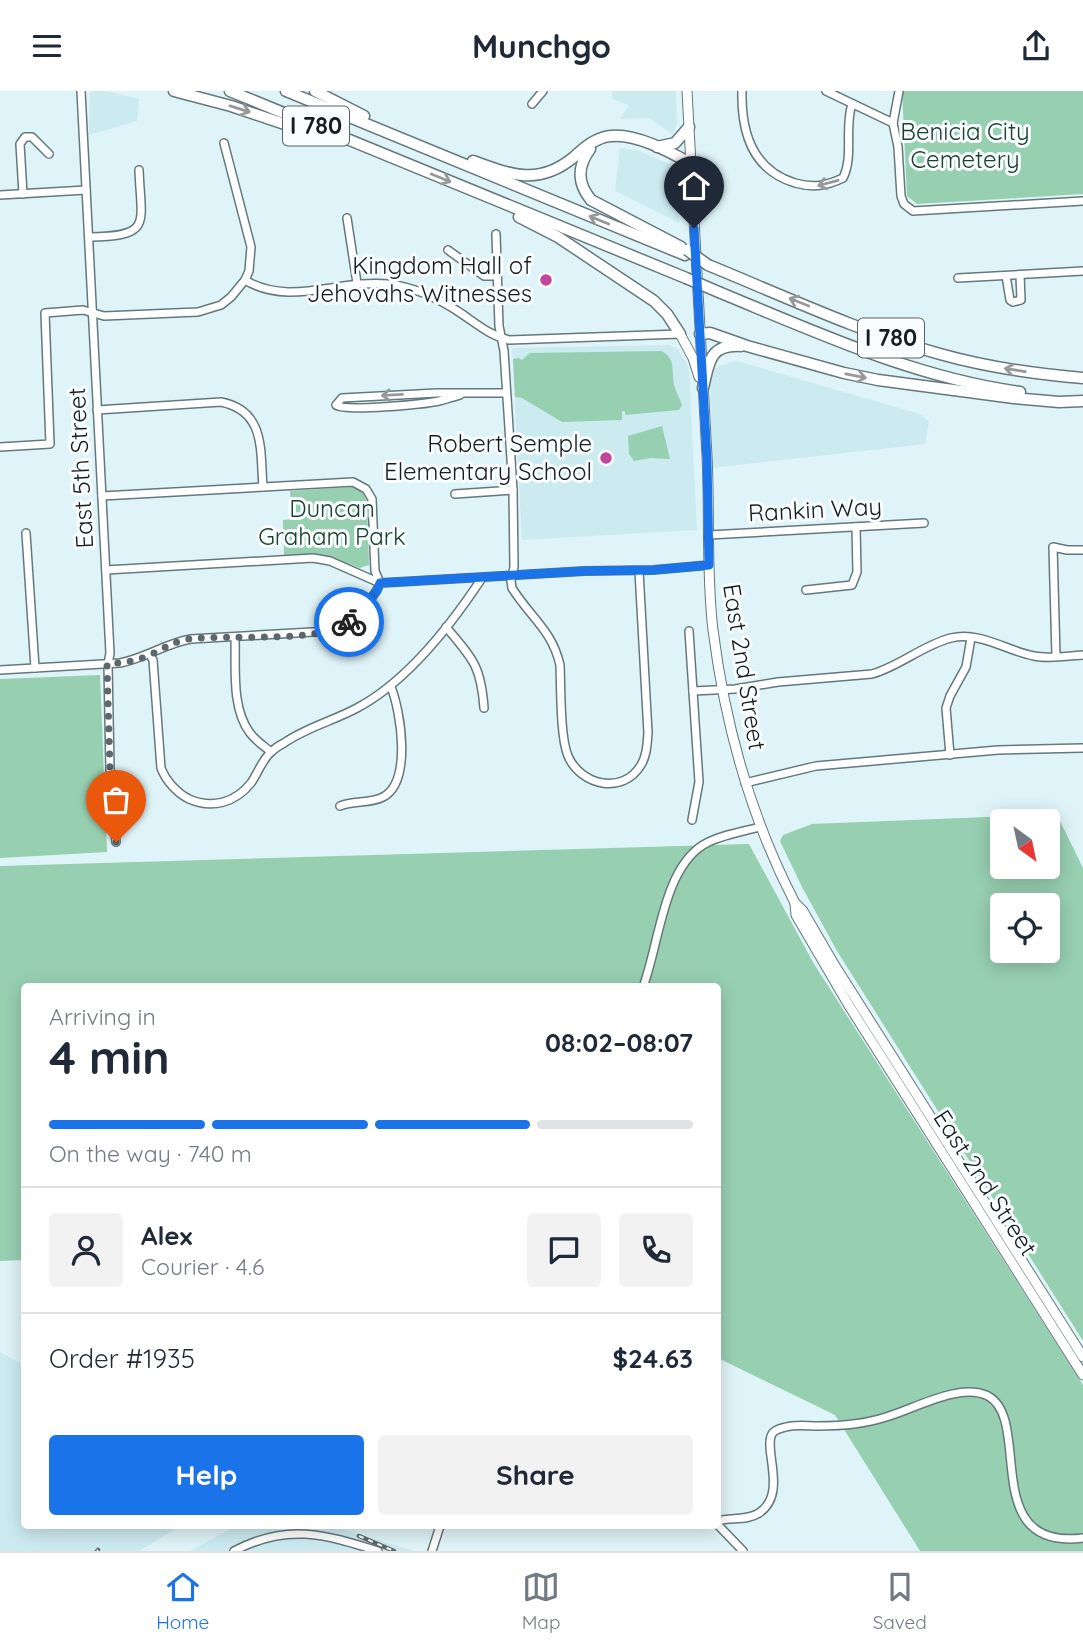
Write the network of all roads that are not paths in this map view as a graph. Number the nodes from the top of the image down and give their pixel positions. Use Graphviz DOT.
graph roads {
  1 [pos="80,91"];
  2 [pos="174,91"];
  3 [pos="230,91"];
  4 [pos="286,91"];
  5 [pos="315,91"];
  6 [pos="543,91"];
  7 [pos="687,91"];
  8 [pos="742,91"];
  9 [pos="826,91"];
  10 [pos="899,91"];
  11 [pos="532,104"];
  12 [pos="852,104"];
  13 [pos="893,123"];
  14 [pos="689,127"];
  15 [pos="396,136"];
  16 [pos="224,143"];
  17 [pos="594,143"];
  18 [pos="655,147"];
  19 [pos="425,148"];
  20 [pos="49,153"];
  21 [pos="402,162"];
  22 [pos="692,164"];
  23 [pos="139,170"];
  24 [pos="86,190"];
  25 [pos="23,194"];
  26 [pos="481,194"];
  27 [pos="0,195"];
  28 [pos="1083,201"];
  29 [pos="348,218"];
  30 [pos="496,235"];
  31 [pos="89,237"];
  32 [pos="448,250"];
  33 [pos="686,252"];
  34 [pos="1083,271"];
  35 [pos="1020,275"];
  36 [pos="496,276"];
  37 [pos="1006,276"];
  38 [pos="958,278"];
  39 [pos="245,280"];
  40 [pos="357,283"];
  41 [pos="92,313"];
  42 [pos="680,334"];
  43 [pos="700,334"];
  44 [pos="501,338"];
  45 [pos="747,346"];
  46 [pos="1083,378"];
  47 [pos="703,388"];
  48 [pos="506,393"];
  49 [pos="460,395"];
  50 [pos="1083,400"];
  51 [pos="97,410"];
  52 [pos="0,447"];
  53 [pos="263,487"];
  54 [pos="513,490"];
  55 [pos="455,494"];
  56 [pos="102,496"];
  57 [pos="924,523"];
  58 [pos="856,527"];
  59 [pos="26,533"];
  60 [pos="709,535"];
  61 [pos="1083,550"];
  62 [pos="709,565"];
  63 [pos="106,570"];
  64 [pos="639,571"];
  65 [pos="512,575"];
  66 [pos="482,578"];
  67 [pos="380,583"];
  68 [pos="806,590"];
  69 [pos="446,627"];
  70 [pos="689,631"];
  71 [pos="235,637"];
  72 [pos="971,638"];
  73 [pos="150,655"];
  74 [pos="1083,655"];
  75 [pos="1056,656"];
  76 [pos="107,664"];
  77 [pos="35,668"];
  78 [pos="0,670"];
  79 [pos="391,687"];
  80 [pos="724,689"];
  81 [pos="693,691"];
  82 [pos="484,708"];
  83 [pos="1083,748"];
  84 [pos="271,752"];
  85 [pos="950,755"];
  86 [pos="745,783"];
  87 [pos="340,806"];
  88 [pos="692,820"];
  89 [pos="760,827"];
  90 [pos="116,842"];
  91 [pos="794,903"];
  92 [pos="644,983"];
  93 [pos="1083,1357"];
  94 [pos="1083,1375"];
  95 [pos="721,1522"];
  96 [pos="721,1526"];
  97 [pos="439,1529"];
  98 [pos="1083,1538"];
  99 [pos="253,1541"];
  100 [pos="234,1551"];
  101 [pos="246,1551"];
  102 [pos="378,1551"];
  103 [pos="432,1551"];
  104 [pos="743,1551"];
  1 -- 24 [label="street, East 5th Street"];
  2 -- 21 [label="highway, one-way"];
  3 -- 21 [label="highway, I 780"];
  4 -- 15 [label="highway, I 780"];
  5 -- 15 [label="highway"];
  6 -- 11 [label="street"];
  7 -- 14 [label="main road, East 2nd Street"];
  12 -- 8 [label="street, one-way"];
  9 -- 12 [label="street"];
  10 -- 13 [label="street"];
  12 -- 13 [label="street"];
  13 -- 28 [label="street"];
  14 -- 18 [label="highway"];
  14 -- 22 [label="main road, East 2nd Street"];
  15 -- 19 [label="highway, I 780"];
  16 -- 39 [label="street"];
  17 -- 18 [label="highway"];
  17 -- 19 [label="highway"];
  17 -- 33 [label="highway"];
  18 -- 22 [label="highway"];
  33 -- 19 [label="highway, I 780, one-way"];
  20 -- 25 [label="street"];
  21 -- 26 [label="highway, I 780, one-way"];
  22 -- 43 [label="main road, East 2nd Street"];
  23 -- 31 [label="street"];
  24 -- 25 [label="street"];
  24 -- 31 [label="street, East 5th Street"];
  25 -- 27 [label="street"];
  26 -- 42 [label="highway"];
  26 -- 50 [label="highway, I 780, bridge"];
  29 -- 40 [label="street"];
  30 -- 36 [label="street"];
  31 -- 41 [label="street, East 5th Street"];
  32 -- 36 [label="street"];
  46 -- 33 [label="highway, I 780, one-way, bridge"];
  34 -- 35 [label="street"];
  35 -- 37 [label="street"];
  35 -- 37 [label="street"];
  36 -- 44 [label="street"];
  37 -- 38 [label="street"];
  39 -- 40 [label="street"];
  39 -- 41 [label="street"];
  40 -- 44 [label="street"];
  41 -- 51 [label="street, East 5th Street"];
  41 -- 52 [label="street"];
  42 -- 43 [label="main road"];
  42 -- 44 [label="street"];
  42 -- 47 [label="main road"];
  43 -- 45 [label="highway"];
  43 -- 47 [label="main road, East 2nd Street"];
  44 -- 48 [label="street"];
  45 -- 47 [label="highway"];
  45 -- 50 [label="highway, one-way"];
  47 -- 60 [label="main road, East 2nd Street"];
  48 -- 49 [label="street"];
  48 -- 54 [label="street"];
  49 -- 49 [label="street, one-way"];
  51 -- 53 [label="street"];
  51 -- 56 [label="street, East 5th Street"];
  53 -- 56 [label="street"];
  53 -- 67 [label="street"];
  54 -- 55 [label="street"];
  54 -- 65 [label="street"];
  56 -- 63 [label="street, East 5th Street"];
  57 -- 58 [label="street, Rankin Way"];
  58 -- 60 [label="street, Rankin Way"];
  58 -- 68 [label="street"];
  59 -- 77 [label="street"];
  60 -- 62 [label="main road, East 2nd Street"];
  61 -- 75 [label="street"];
  62 -- 64 [label="street"];
  62 -- 80 [label="main road, East 2nd Street"];
  63 -- 67 [label="street"];
  63 -- 76 [label="street, East 5th Street"];
  64 -- 65 [label="street"];
  64 -- 65 [label="street"];
  65 -- 66 [label="street"];
  66 -- 67 [label="street"];
  66 -- 69 [label="street"];
  67 -- 71 [label="street"];
  69 -- 79 [label="street"];
  69 -- 82 [label="street"];
  70 -- 81 [label="street"];
  71 -- 73 [label="street"];
  71 -- 84 [label="street"];
  72 -- 75 [label="street"];
  72 -- 80 [label="street"];
  72 -- 85 [label="street"];
  73 -- 76 [label="street"];
  73 -- 84 [label="street"];
  74 -- 75 [label="street"];
  76 -- 77 [label="street"];
  76 -- 90 [label="street, East 5th Street"];
  77 -- 78 [label="street"];
  79 -- 84 [label="street"];
  79 -- 87 [label="street"];
  80 -- 81 [label="street"];
  80 -- 86 [label="main road, East 2nd Street"];
  81 -- 88 [label="street"];
  83 -- 85 [label="street"];
  85 -- 86 [label="street"];
  86 -- 89 [label="main road, East 2nd Street"];
  89 -- 91 [label="main road, East 2nd Street"];
  89 -- 92 [label="street"];
  91 -- 93 [label="main road, East 2nd Street"];
  91 -- 94 [label="main road, East 2nd Street"];
  95 -- 98 [label="street"];
  96 -- 104 [label="street"];
  97 -- 103 [label="street"];
  99 -- 100 [label="street"];
  99 -- 101 [label="street"];
  99 -- 102 [label="street"];
}
